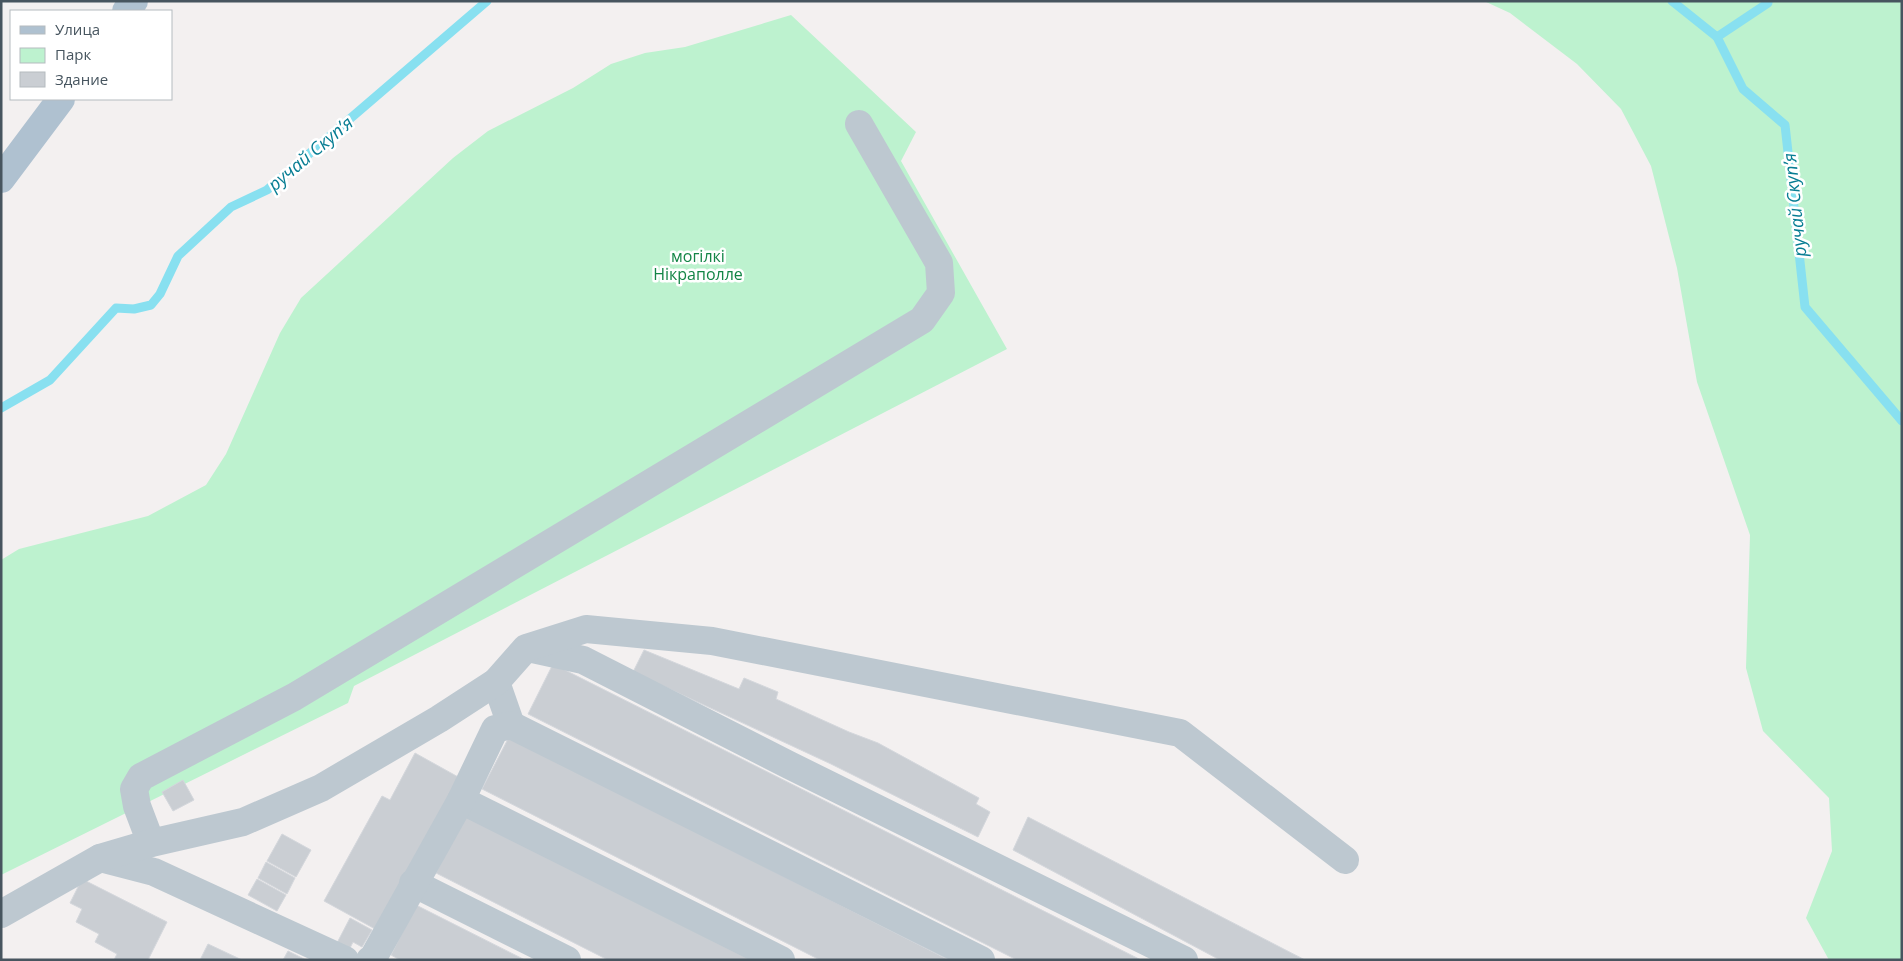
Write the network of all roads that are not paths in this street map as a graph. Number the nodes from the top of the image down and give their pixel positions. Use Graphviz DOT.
graph roads {
  1 [pos="60,100"];
  2 [pos="859,124"];
  3 [pos="1,179"];
  4 [pos="526,648"];
  5 [pos="496,682"];
  6 [pos="511,726"];
  7 [pos="461,800"];
  8 [pos="151,843"];
  9 [pos="100,858"];
  10 [pos="1345,860"];
  11 [pos="413,883"];
  12 [pos="1,914"];
  13 [pos="345,960"];
  14 [pos="370,960"];
  15 [pos="567,960"];
  16 [pos="781,960"];
  17 [pos="982,960"];
  18 [pos="1184,960"];
  1 -- 3 [label="main road"];
  2 -- 8 [label="lane"];
  4 -- 5 [label="lane"];
  4 -- 10 [label="lane"];
  4 -- 18 [label="lane"];
  5 -- 6 [label="lane"];
  5 -- 8 [label="lane"];
  6 -- 7 [label="lane"];
  6 -- 17 [label="lane"];
  7 -- 11 [label="lane"];
  7 -- 16 [label="lane"];
  8 -- 9 [label="lane"];
  9 -- 12 [label="lane"];
  9 -- 13 [label="lane"];
  11 -- 14 [label="lane"];
  11 -- 15 [label="lane"];
}
